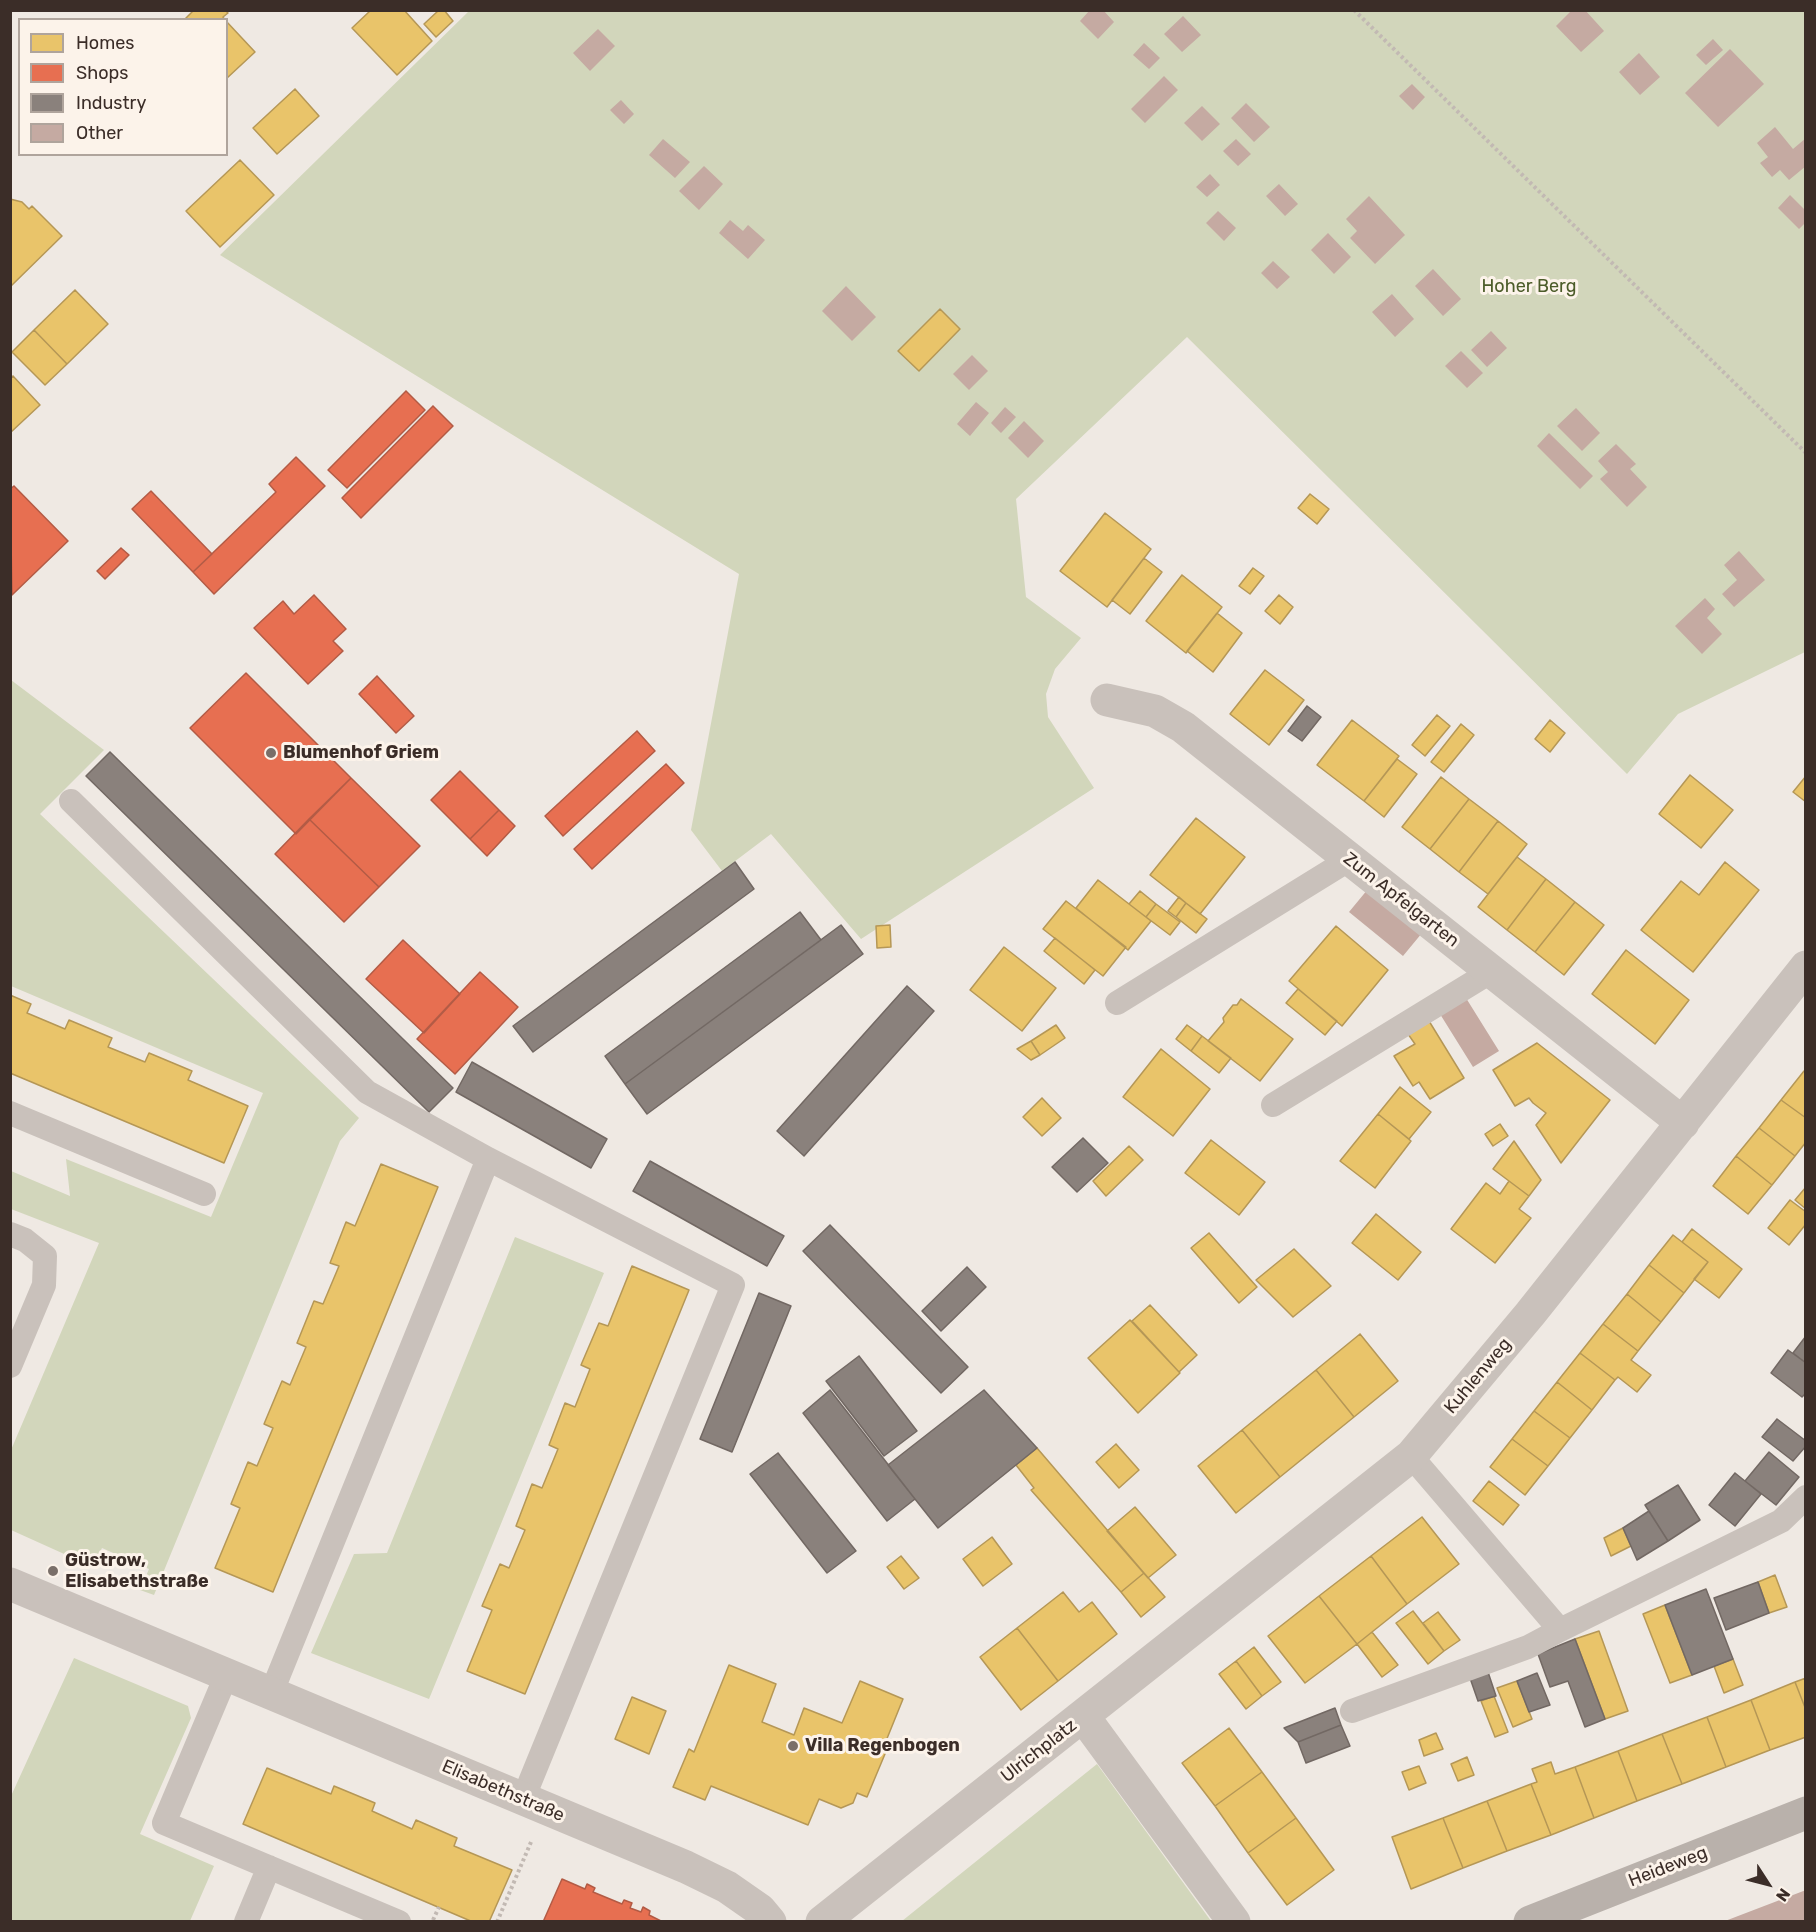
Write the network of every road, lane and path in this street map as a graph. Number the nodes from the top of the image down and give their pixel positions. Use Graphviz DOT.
graph roads {
  1 [pos="1354,10"];
  2 [pos="1806,453"];
  3 [pos="1107,700"];
  4 [pos="71,801"];
  5 [pos="1350,859"];
  6 [pos="1806,967"];
  7 [pos="1491,971"];
  8 [pos="1117,1003"];
  9 [pos="1273,1106"];
  10 [pos="10,1113"];
  11 [pos="1683,1123"];
  12 [pos="488,1159"];
  13 [pos="204,1194"];
  14 [pos="10,1234"];
  15 [pos="10,1366"];
  16 [pos="1411,1456"];
  17 [pos="1806,1497"];
  18 [pos="10,1584"];
  19 [pos="1560,1630"];
  20 [pos="226,1676"];
  21 [pos="271,1694"];
  22 [pos="1352,1711"];
  23 [pos="1083,1716"];
  24 [pos="523,1799"];
  25 [pos="1806,1813"];
  26 [pos="534,1836"];
  27 [pos="269,1867"];
  28 [pos="439,1907"];
  29 [pos="246,1922"];
  30 [pos="399,1922"];
  31 [pos="432,1922"];
  32 [pos="497,1922"];
  33 [pos="770,1922"];
  34 [pos="822,1922"];
  35 [pos="1234,1922"];
  36 [pos="1530,1922"];
  1 -- 2 [label="path"];
  3 -- 5 [label="street, Zum Apfelgarten"];
  4 -- 12 [label="lane"];
  5 -- 7 [label="street, Zum Apfelgarten"];
  5 -- 8 [label="lane"];
  6 -- 11 [label="street, Kuhlenweg"];
  7 -- 9 [label="lane"];
  7 -- 11 [label="street, Zum Apfelgarten"];
  10 -- 13 [label="lane"];
  11 -- 16 [label="street, Kuhlenweg"];
  12 -- 21 [label="lane"];
  12 -- 24 [label="lane"];
  14 -- 15 [label="lane"];
  16 -- 19 [label="lane"];
  16 -- 23 [label="street, Kuhlenweg"];
  17 -- 19 [label="lane"];
  18 -- 20 [label="street, Elisabethstraße"];
  19 -- 22 [label="lane"];
  20 -- 21 [label="street, Elisabethstraße"];
  20 -- 27 [label="lane"];
  21 -- 24 [label="street, Elisabethstraße"];
  23 -- 34 [label="street, Ulrichplatz"];
  23 -- 35 [label="street, Ulrichplatz"];
  24 -- 33 [label="street, Elisabethstraße"];
  25 -- 36 [label="street, Heideweg"];
  26 -- 32 [label="path"];
  27 -- 29 [label="lane"];
  27 -- 30 [label="lane"];
  28 -- 31 [label="path"];
}
